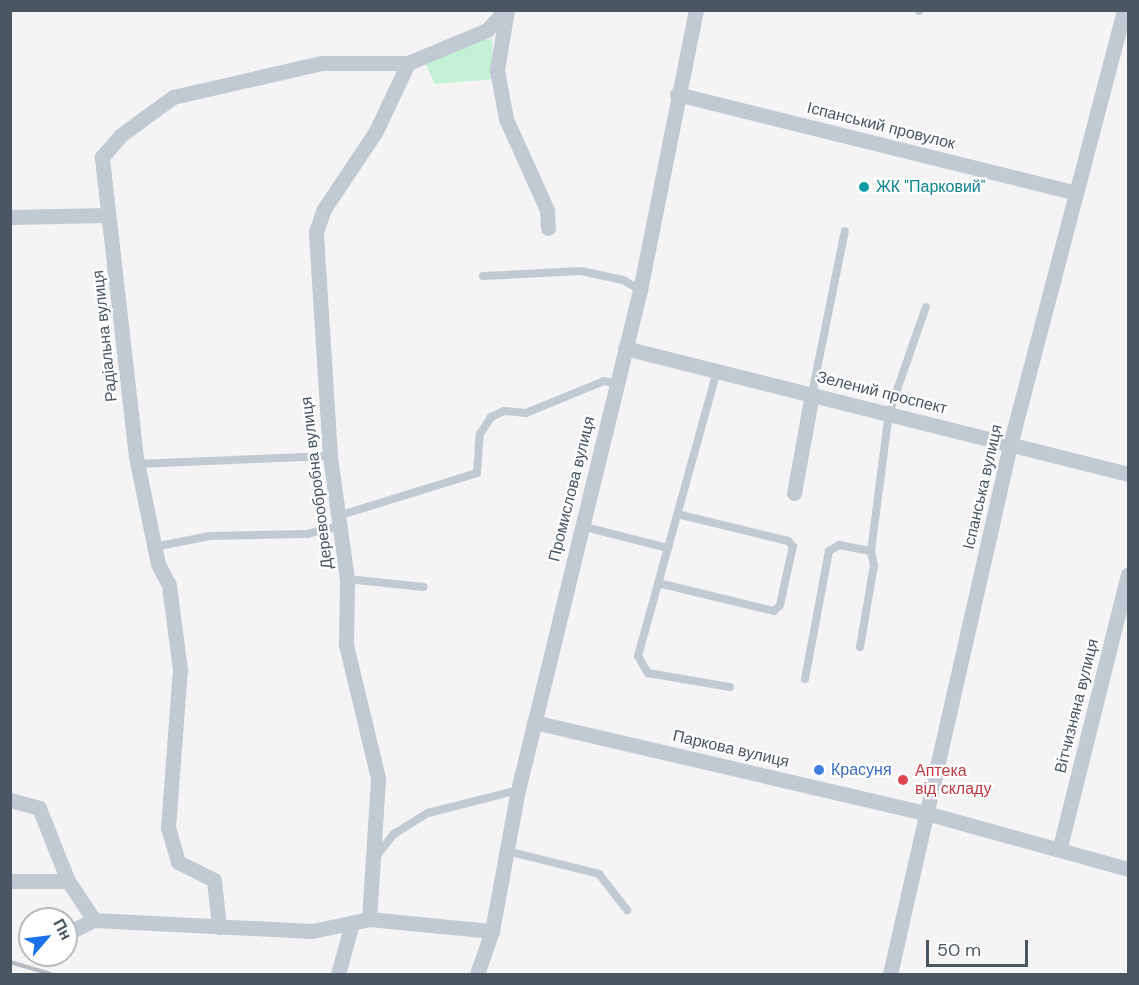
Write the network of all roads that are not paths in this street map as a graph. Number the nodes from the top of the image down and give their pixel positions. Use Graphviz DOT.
graph roads {
  1 [pos="506,10"];
  2 [pos="696,10"];
  3 [pos="1124,10"];
  4 [pos="408,63"];
  5 [pos="677,94"];
  6 [pos="1076,193"];
  7 [pos="108,215"];
  8 [pos="10,218"];
  9 [pos="548,228"];
  10 [pos="845,231"];
  11 [pos="483,276"];
  12 [pos="640,290"];
  13 [pos="926,308"];
  14 [pos="625,348"];
  15 [pos="717,371"];
  16 [pos="616,384"];
  17 [pos="812,394"];
  18 [pos="890,413"];
  19 [pos="1010,445"];
  20 [pos="330,456"];
  21 [pos="137,464"];
  22 [pos="1128,474"];
  23 [pos="794,493"];
  24 [pos="677,514"];
  25 [pos="338,521"];
  26 [pos="581,526"];
  27 [pos="154,547"];
  28 [pos="668,548"];
  29 [pos="871,551"];
  30 [pos="1128,574"];
  31 [pos="347,579"];
  32 [pos="658,583"];
  33 [pos="424,586"];
  34 [pos="860,647"];
  35 [pos="805,679"];
  36 [pos="730,687"];
  37 [pos="534,722"];
  38 [pos="518,790"];
  39 [pos="10,800"];
  40 [pos="926,813"];
  41 [pos="1060,847"];
  42 [pos="507,851"];
  43 [pos="374,860"];
  44 [pos="1128,869"];
  45 [pos="10,881"];
  46 [pos="68,881"];
  47 [pos="627,910"];
  48 [pos="369,919"];
  49 [pos="94,920"];
  50 [pos="352,923"];
  51 [pos="219,927"];
  52 [pos="78,928"];
  53 [pos="492,931"];
  54 [pos="338,975"];
  55 [pos="477,975"];
  56 [pos="890,975"];
  1 -- 4 [label="street, Радіальна вулиця"];
  1 -- 9 [label="street"];
  2 -- 5 [label="street, Промислова вулиця"];
  3 -- 6 [label="street, Іспанська вулиця"];
  4 -- 7 [label="street, Радіальна вулиця"];
  4 -- 20 [label="street, Деревообробна вулиця"];
  5 -- 6 [label="street, Іспанський провулок"];
  5 -- 12 [label="street, Промислова вулиця"];
  6 -- 19 [label="street, Іспанська вулиця"];
  7 -- 8 [label="street"];
  7 -- 21 [label="street, Радіальна вулиця"];
  10 -- 17 [label="lane"];
  11 -- 12 [label="lane"];
  12 -- 14 [label="street, Промислова вулиця"];
  13 -- 18 [label="lane"];
  14 -- 15 [label="street, Зелений проспект"];
  14 -- 16 [label="street, Промислова вулиця"];
  15 -- 17 [label="street, Зелений проспект"];
  15 -- 24 [label="lane"];
  16 -- 25 [label="lane"];
  16 -- 26 [label="street, Промислова вулиця"];
  17 -- 18 [label="street, Зелений проспект"];
  17 -- 23 [label="street"];
  18 -- 19 [label="street, Зелений проспект"];
  18 -- 29 [label="lane"];
  19 -- 22 [label="street, Зелений проспект"];
  19 -- 40 [label="street, Іспанська вулиця"];
  20 -- 21 [label="lane"];
  20 -- 25 [label="street, Деревообробна вулиця"];
  21 -- 27 [label="street, Радіальна вулиця"];
  24 -- 28 [label="lane"];
  24 -- 32 [label="lane"];
  25 -- 27 [label="lane"];
  25 -- 31 [label="street, Деревообробна вулиця"];
  26 -- 28 [label="lane"];
  26 -- 37 [label="street, Промислова вулиця"];
  27 -- 51 [label="street, Радіальна вулиця"];
  28 -- 32 [label="lane"];
  29 -- 34 [label="lane"];
  29 -- 35 [label="lane"];
  30 -- 41 [label="street, Вітчизняна вулиця"];
  31 -- 33 [label="lane"];
  31 -- 43 [label="street, Деревообробна вулиця"];
  32 -- 36 [label="lane"];
  37 -- 38 [label="street, Промислова вулиця"];
  37 -- 40 [label="street, Паркова вулиця"];
  38 -- 42 [label="street, Промислова вулиця"];
  38 -- 43 [label="lane"];
  39 -- 46 [label="street"];
  40 -- 41 [label="street, Паркова вулиця"];
  40 -- 56 [label="street, Іспанська вулиця"];
  41 -- 44 [label="street, Паркова вулиця"];
  42 -- 47 [label="lane"];
  42 -- 53 [label="street, Промислова вулиця"];
  43 -- 48 [label="street, Деревообробна вулиця"];
  45 -- 46 [label="street"];
  46 -- 49 [label="street"];
  48 -- 50 [label="street"];
  48 -- 53 [label="street"];
  49 -- 51 [label="street"];
  49 -- 52 [label="street"];
  50 -- 51 [label="street"];
  50 -- 54 [label="street"];
  53 -- 55 [label="street, Промислова вулиця"];
}
